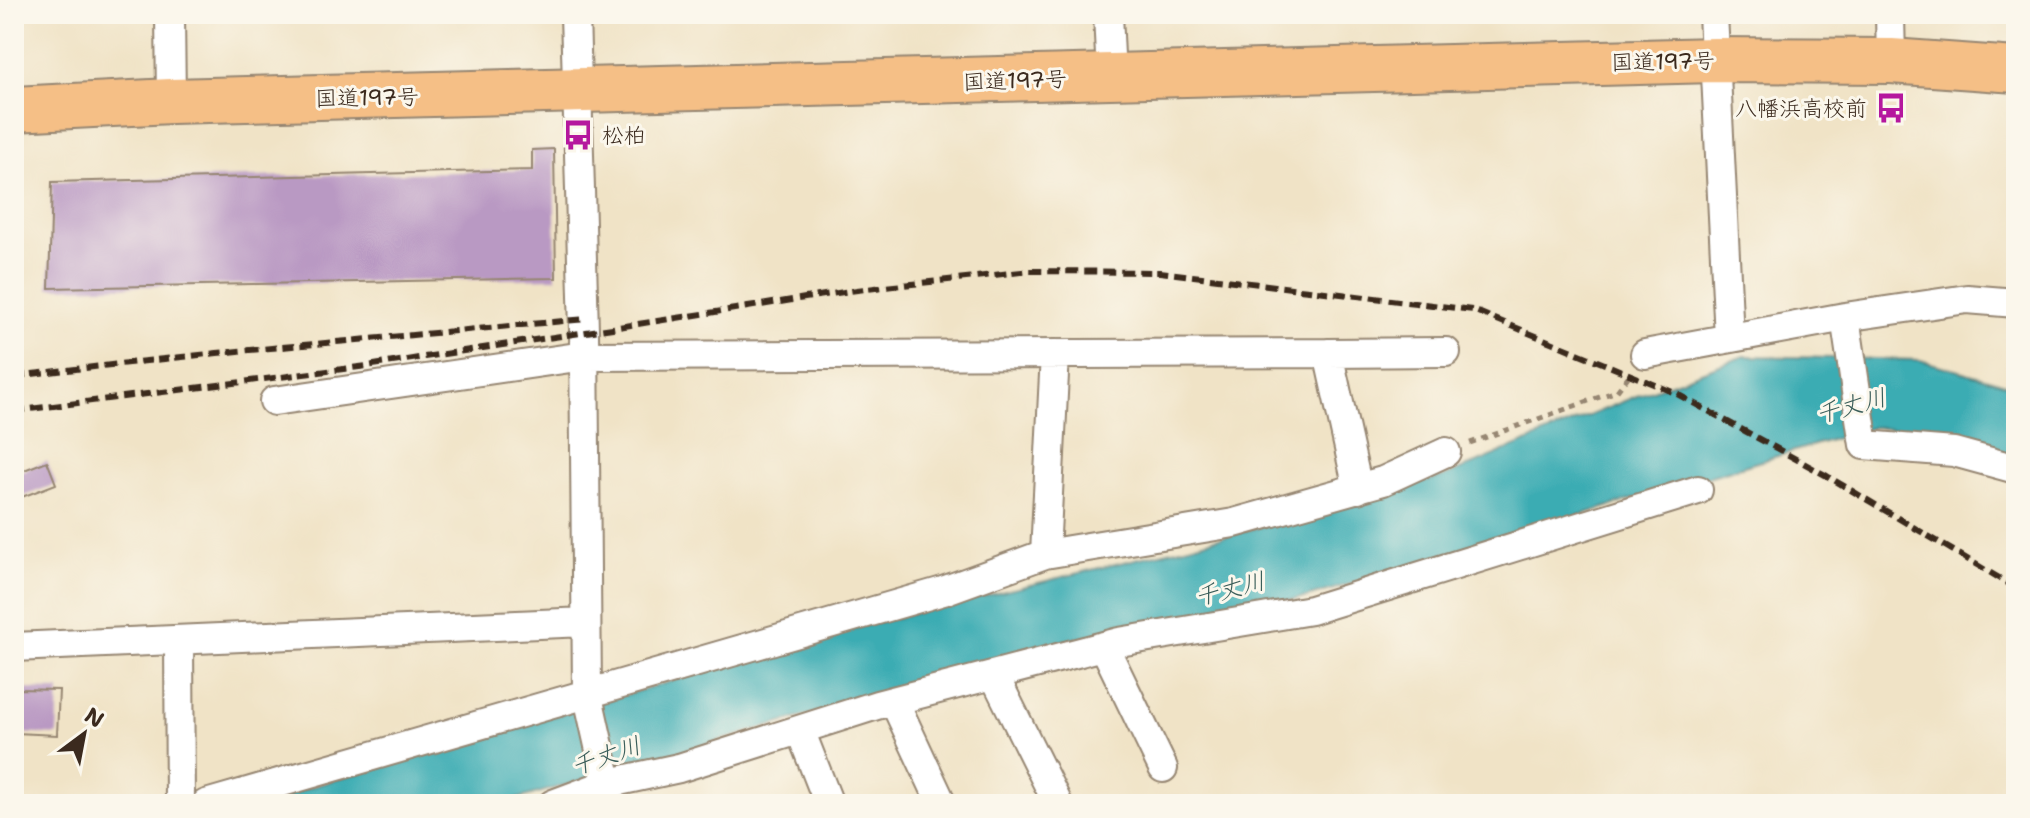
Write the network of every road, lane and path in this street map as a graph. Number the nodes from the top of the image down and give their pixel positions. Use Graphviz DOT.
graph roads {
  1 [pos="170,14"];
  2 [pos="575,14"];
  3 [pos="1108,14"];
  4 [pos="1713,14"];
  5 [pos="1890,14"];
  6 [pos="1715,60"];
  7 [pos="1891,61"];
  8 [pos="2016,70"];
  9 [pos="1111,77"];
  10 [pos="578,93"];
  11 [pos="171,101"];
  12 [pos="14,109"];
  13 [pos="2016,303"];
  14 [pos="1847,323"];
  15 [pos="1729,338"];
  16 [pos="1446,352"];
  17 [pos="1328,353"];
  18 [pos="1055,354"];
  19 [pos="1645,354"];
  20 [pos="584,356"];
  21 [pos="274,401"];
  22 [pos="1446,452"];
  23 [pos="2016,469"];
  24 [pos="1358,489"];
  25 [pos="1698,490"];
  26 [pos="1045,554"];
  27 [pos="586,622"];
  28 [pos="179,640"];
  29 [pos="1104,646"];
  30 [pos="14,647"];
  31 [pos="994,675"];
  32 [pos="590,700"];
  33 [pos="894,701"];
  34 [pos="800,730"];
  35 [pos="1163,768"];
  36 [pos="610,794"];
  37 [pos="180,804"];
  38 [pos="206,804"];
  39 [pos="553,804"];
  40 [pos="829,804"];
  41 [pos="942,804"];
  42 [pos="1058,804"];
  1 -- 11 [label="street"];
  2 -- 10 [label="street"];
  3 -- 9 [label="street"];
  4 -- 6 [label="street"];
  5 -- 7 [label="street"];
  6 -- 7 [label="highway, 国道197号"];
  6 -- 9 [label="highway, 国道197号"];
  6 -- 15 [label="street"];
  7 -- 8 [label="highway, 国道197号"];
  9 -- 10 [label="highway, 国道197号"];
  10 -- 11 [label="highway, 国道197号"];
  10 -- 20 [label="street"];
  11 -- 12 [label="highway, 国道197号"];
  13 -- 14 [label="street"];
  14 -- 15 [label="street"];
  14 -- 23 [label="street"];
  15 -- 19 [label="street"];
  16 -- 17 [label="street"];
  17 -- 18 [label="street"];
  17 -- 24 [label="street"];
  18 -- 20 [label="street"];
  18 -- 26 [label="street"];
  19 -- 22 [label="path"];
  20 -- 21 [label="street"];
  20 -- 27 [label="street"];
  22 -- 24 [label="street"];
  24 -- 26 [label="street"];
  25 -- 29 [label="street"];
  26 -- 32 [label="street"];
  27 -- 28 [label="street"];
  27 -- 32 [label="street"];
  28 -- 30 [label="street"];
  28 -- 37 [label="street"];
  29 -- 31 [label="street"];
  29 -- 35 [label="street"];
  31 -- 33 [label="street"];
  31 -- 42 [label="street"];
  32 -- 36 [label="street"];
  32 -- 38 [label="street"];
  33 -- 34 [label="street"];
  33 -- 41 [label="street"];
  34 -- 36 [label="street"];
  34 -- 40 [label="street"];
  36 -- 39 [label="street"];
}
